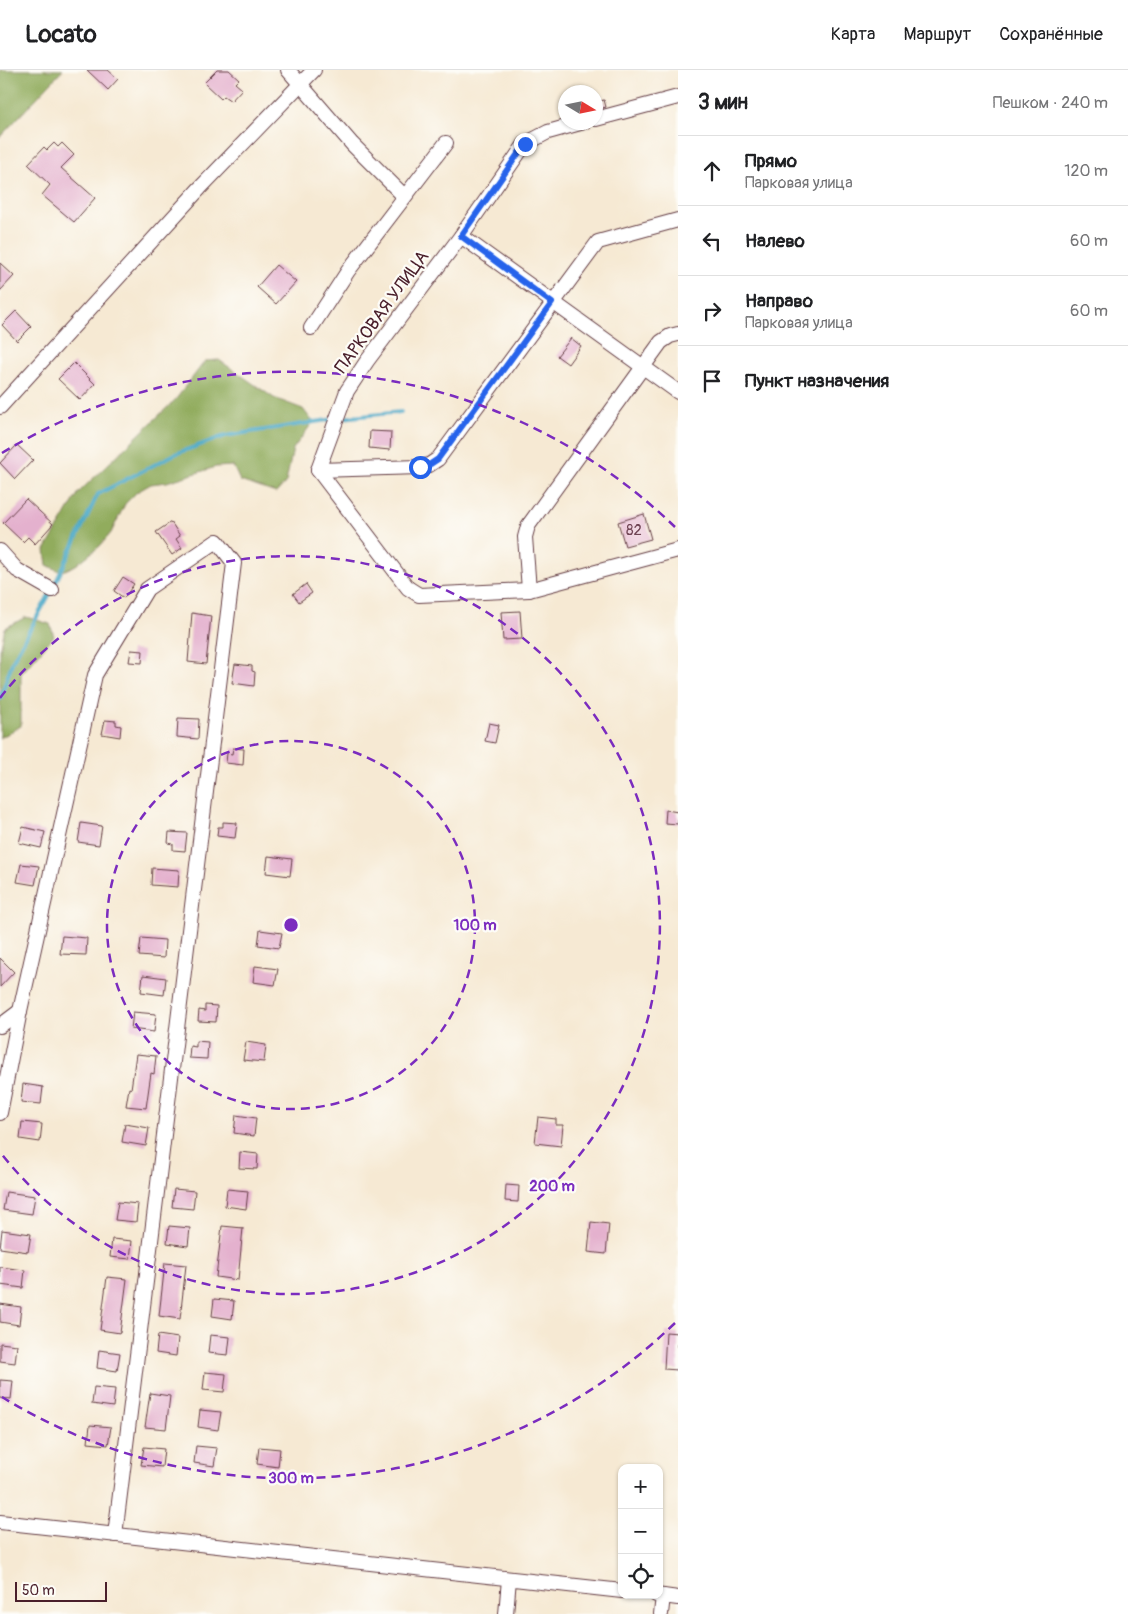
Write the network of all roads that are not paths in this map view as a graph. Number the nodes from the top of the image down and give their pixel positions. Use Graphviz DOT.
graph roads {
  1 [pos="288,70"];
  2 [pos="314,70"];
  3 [pos="300,84"];
  4 [pos="678,97"];
  5 [pos="603,117"];
  6 [pos="558,129"];
  7 [pos="446,143"];
  8 [pos="404,196"];
  9 [pos="678,220"];
  10 [pos="461,236"];
  11 [pos="552,303"];
  12 [pos="311,328"];
  13 [pos="678,334"];
  14 [pos="643,366"];
  15 [pos="678,392"];
  16 [pos="0,407"];
  17 [pos="318,470"];
  18 [pos="678,550"];
  19 [pos="0,551"];
  20 [pos="52,590"];
  21 [pos="529,590"];
  22 [pos="20,1011"];
  23 [pos="0,1026"];
  24 [pos="0,1113"];
  25 [pos="0,1522"];
  26 [pos="115,1535"];
  27 [pos="509,1579"];
  28 [pos="618,1591"];
  29 [pos="663,1596"];
  30 [pos="678,1598"];
  31 [pos="660,1599"];
  32 [pos="506,1614"];
  33 [pos="661,1614"];
  1 -- 3 [label="street"];
  2 -- 3 [label="street"];
  3 -- 8 [label="street"];
  3 -- 16 [label="street"];
  4 -- 5 [label="street"];
  6 -- 10 [label="street, ПАРКОВАЯ УЛИЦА"];
  7 -- 8 [label="street"];
  8 -- 12 [label="street"];
  9 -- 11 [label="street"];
  10 -- 11 [label="street"];
  10 -- 17 [label="street, ПАРКОВАЯ УЛИЦА"];
  11 -- 14 [label="street"];
  11 -- 17 [label="street"];
  13 -- 14 [label="street"];
  14 -- 15 [label="street"];
  14 -- 21 [label="street"];
  17 -- 21 [label="street"];
  18 -- 21 [label="street"];
  19 -- 20 [label="street"];
  22 -- 23 [label="street"];
  22 -- 24 [label="street"];
  22 -- 26 [label="street"];
  25 -- 26 [label="street"];
  26 -- 27 [label="street"];
  27 -- 28 [label="street"];
  27 -- 32 [label="street"];
  29 -- 30 [label="street"];
  31 -- 33 [label="street"];
}
